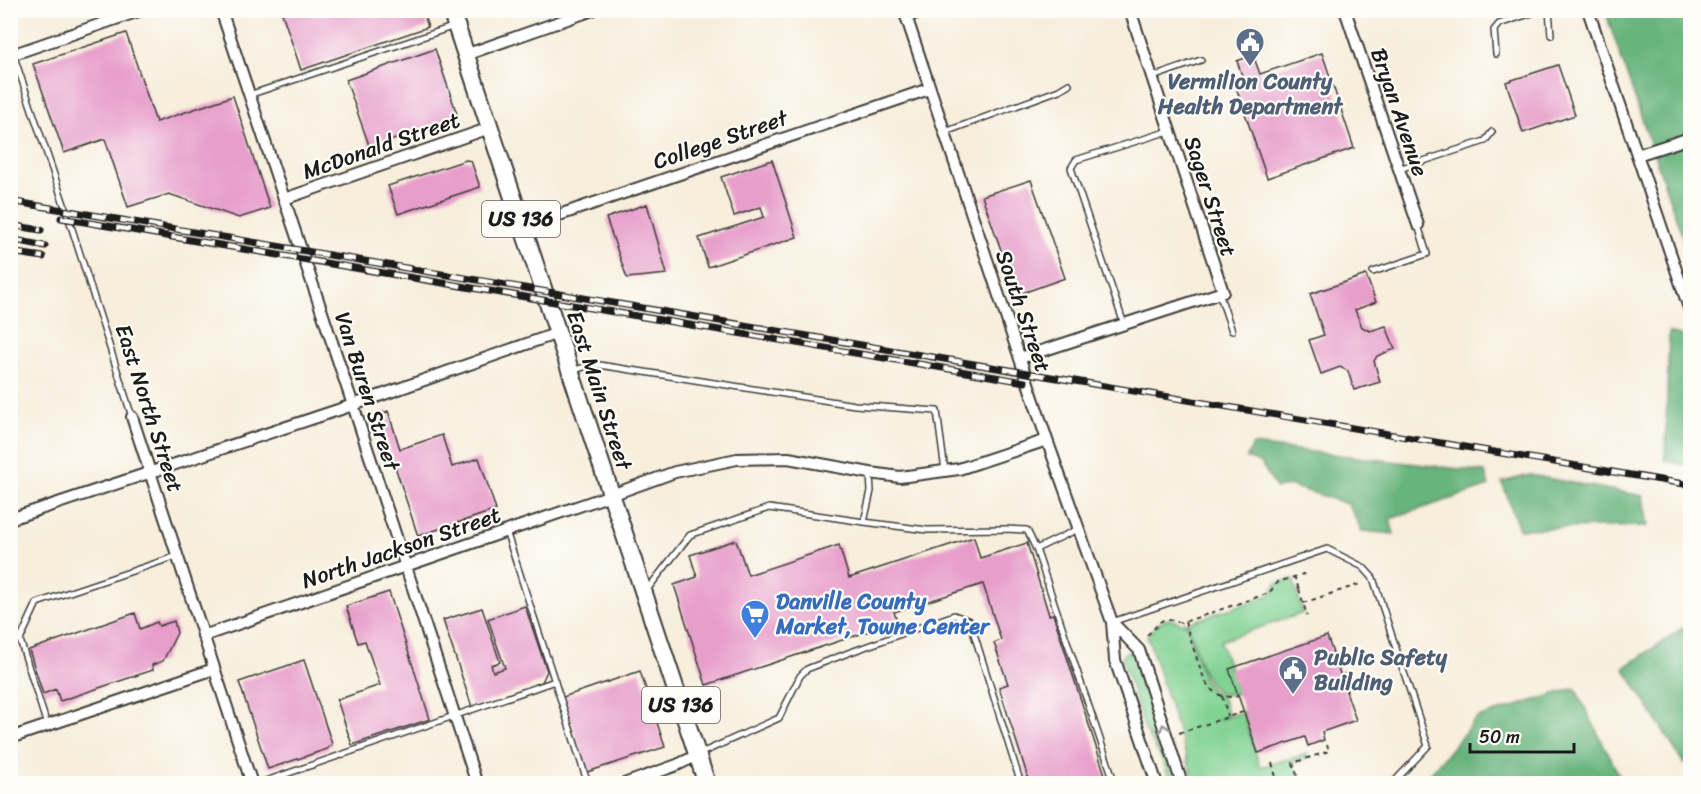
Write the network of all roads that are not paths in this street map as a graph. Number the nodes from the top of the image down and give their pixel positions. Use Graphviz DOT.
graph roads {
  1 [pos="142,10"];
  2 [pos="221,10"];
  3 [pos="593,10"];
  4 [pos="925,10"];
  5 [pos="1130,10"];
  6 [pos="1345,10"];
  7 [pos="1540,10"];
  8 [pos="1550,10"];
  9 [pos="1588,10"];
  10 [pos="905,14"];
  11 [pos="454,18"];
  12 [pos="1551,34"];
  13 [pos="12,50"];
  14 [pos="1496,54"];
  15 [pos="465,55"];
  16 [pos="1201,60"];
  17 [pos="1151,77"];
  18 [pos="1069,84"];
  19 [pos="929,89"];
  20 [pos="249,94"];
  21 [pos="490,128"];
  22 [pos="1169,131"];
  23 [pos="1492,132"];
  24 [pos="943,133"];
  25 [pos="1690,138"];
  26 [pos="1637,155"];
  27 [pos="1399,169"];
  28 [pos="284,199"];
  29 [pos="1418,225"];
  30 [pos="524,227"];
  31 [pos="1372,272"];
  32 [pos="1221,292"];
  33 [pos="1690,311"];
  34 [pos="1124,324"];
  35 [pos="1232,332"];
  36 [pos="558,333"];
  37 [pos="1020,358"];
  38 [pos="570,372"];
  39 [pos="353,405"];
  40 [pos="132,417"];
  41 [pos="1047,440"];
  42 [pos="945,471"];
  43 [pos="150,472"];
  44 [pos="870,473"];
  45 [pos="611,495"];
  46 [pos="10,519"];
  47 [pos="864,522"];
  48 [pos="1079,528"];
  49 [pos="506,531"];
  50 [pos="1036,549"];
  51 [pos="177,556"];
  52 [pos="405,566"];
  53 [pos="644,593"];
  54 [pos="1112,622"];
  55 [pos="203,636"];
  56 [pos="214,669"];
  57 [pos="555,681"];
  58 [pos="454,716"];
  59 [pos="47,726"];
  60 [pos="10,738"];
  61 [pos="698,754"];
  62 [pos="252,783"];
  63 [pos="257,783"];
  64 [pos="477,783"];
  65 [pos="588,783"];
  66 [pos="624,783"];
  67 [pos="707,783"];
  68 [pos="1021,783"];
  69 [pos="1115,783"];
  70 [pos="1154,783"];
  71 [pos="1182,783"];
  72 [pos="1392,783"];
  1 -- 13 [label="street"];
  2 -- 20 [label="street, Van Buren Street"];
  3 -- 15 [label="street"];
  4 -- 10 [label="street"];
  5 -- 17 [label="street, Sager Street"];
  6 -- 27 [label="street, Bryan Avenue"];
  7 -- 14 [label="lane"];
  8 -- 12 [label="lane"];
  9 -- 26 [label="street"];
  10 -- 19 [label="street, South Street"];
  11 -- 15 [label="main road, East Main Street / US 136"];
  11 -- 20 [label="lane"];
  13 -- 40 [label="lane, East North Street"];
  15 -- 21 [label="main road, East Main Street / US 136"];
  16 -- 17 [label="lane"];
  17 -- 22 [label="street, Sager Street"];
  18 -- 24 [label="lane"];
  19 -- 24 [label="street, South Street"];
  19 -- 30 [label="street, College Street"];
  20 -- 28 [label="street, Van Buren Street"];
  21 -- 28 [label="street, McDonald Street"];
  21 -- 30 [label="main road, East Main Street / US 136"];
  22 -- 32 [label="street, Sager Street"];
  22 -- 34 [label="lane"];
  23 -- 27 [label="lane"];
  24 -- 37 [label="street, South Street"];
  25 -- 26 [label="street"];
  26 -- 33 [label="street"];
  27 -- 29 [label="street, Bryan Avenue"];
  28 -- 39 [label="street, Van Buren Street"];
  29 -- 31 [label="lane"];
  30 -- 36 [label="main road, East Main Street / US 136"];
  32 -- 34 [label="street"];
  32 -- 35 [label="lane"];
  34 -- 37 [label="street"];
  36 -- 38 [label="main road, East Main Street / US 136"];
  36 -- 39 [label="street"];
  37 -- 41 [label="street, South Street"];
  38 -- 42 [label="lane"];
  38 -- 45 [label="main road, East Main Street / US 136"];
  39 -- 43 [label="street"];
  39 -- 52 [label="street, Van Buren Street"];
  40 -- 43 [label="street, East North Street"];
  41 -- 42 [label="street, North Jackson Street"];
  41 -- 48 [label="street, South Street"];
  42 -- 44 [label="street, North Jackson Street"];
  43 -- 46 [label="street"];
  43 -- 51 [label="street, East North Street"];
  44 -- 45 [label="street, North Jackson Street"];
  44 -- 47 [label="lane"];
  45 -- 49 [label="street, North Jackson Street"];
  45 -- 53 [label="main road, East Main Street / US 136"];
  47 -- 50 [label="lane"];
  47 -- 53 [label="lane"];
  48 -- 50 [label="lane"];
  48 -- 54 [label="street, South Street"];
  49 -- 52 [label="street, North Jackson Street"];
  49 -- 57 [label="lane"];
  50 -- 69 [label="lane"];
  51 -- 55 [label="street, East North Street"];
  51 -- 59 [label="lane"];
  52 -- 55 [label="street, North Jackson Street"];
  52 -- 58 [label="street, Van Buren Street"];
  53 -- 61 [label="main road, East Main Street / US 136"];
  54 -- 70 [label="street, South Street"];
  71 -- 54 [label="street, South Street, one-way"];
  54 -- 72 [label="lane"];
  55 -- 56 [label="street, East North Street"];
  56 -- 59 [label="street"];
  56 -- 62 [label="street, East North Street"];
  57 -- 58 [label="lane"];
  57 -- 65 [label="lane"];
  58 -- 63 [label="lane"];
  58 -- 64 [label="street, Van Buren Street"];
  59 -- 60 [label="street"];
  61 -- 66 [label="street"];
  61 -- 67 [label="main road, East Main Street / US 136"];
  61 -- 68 [label="lane"];
}
